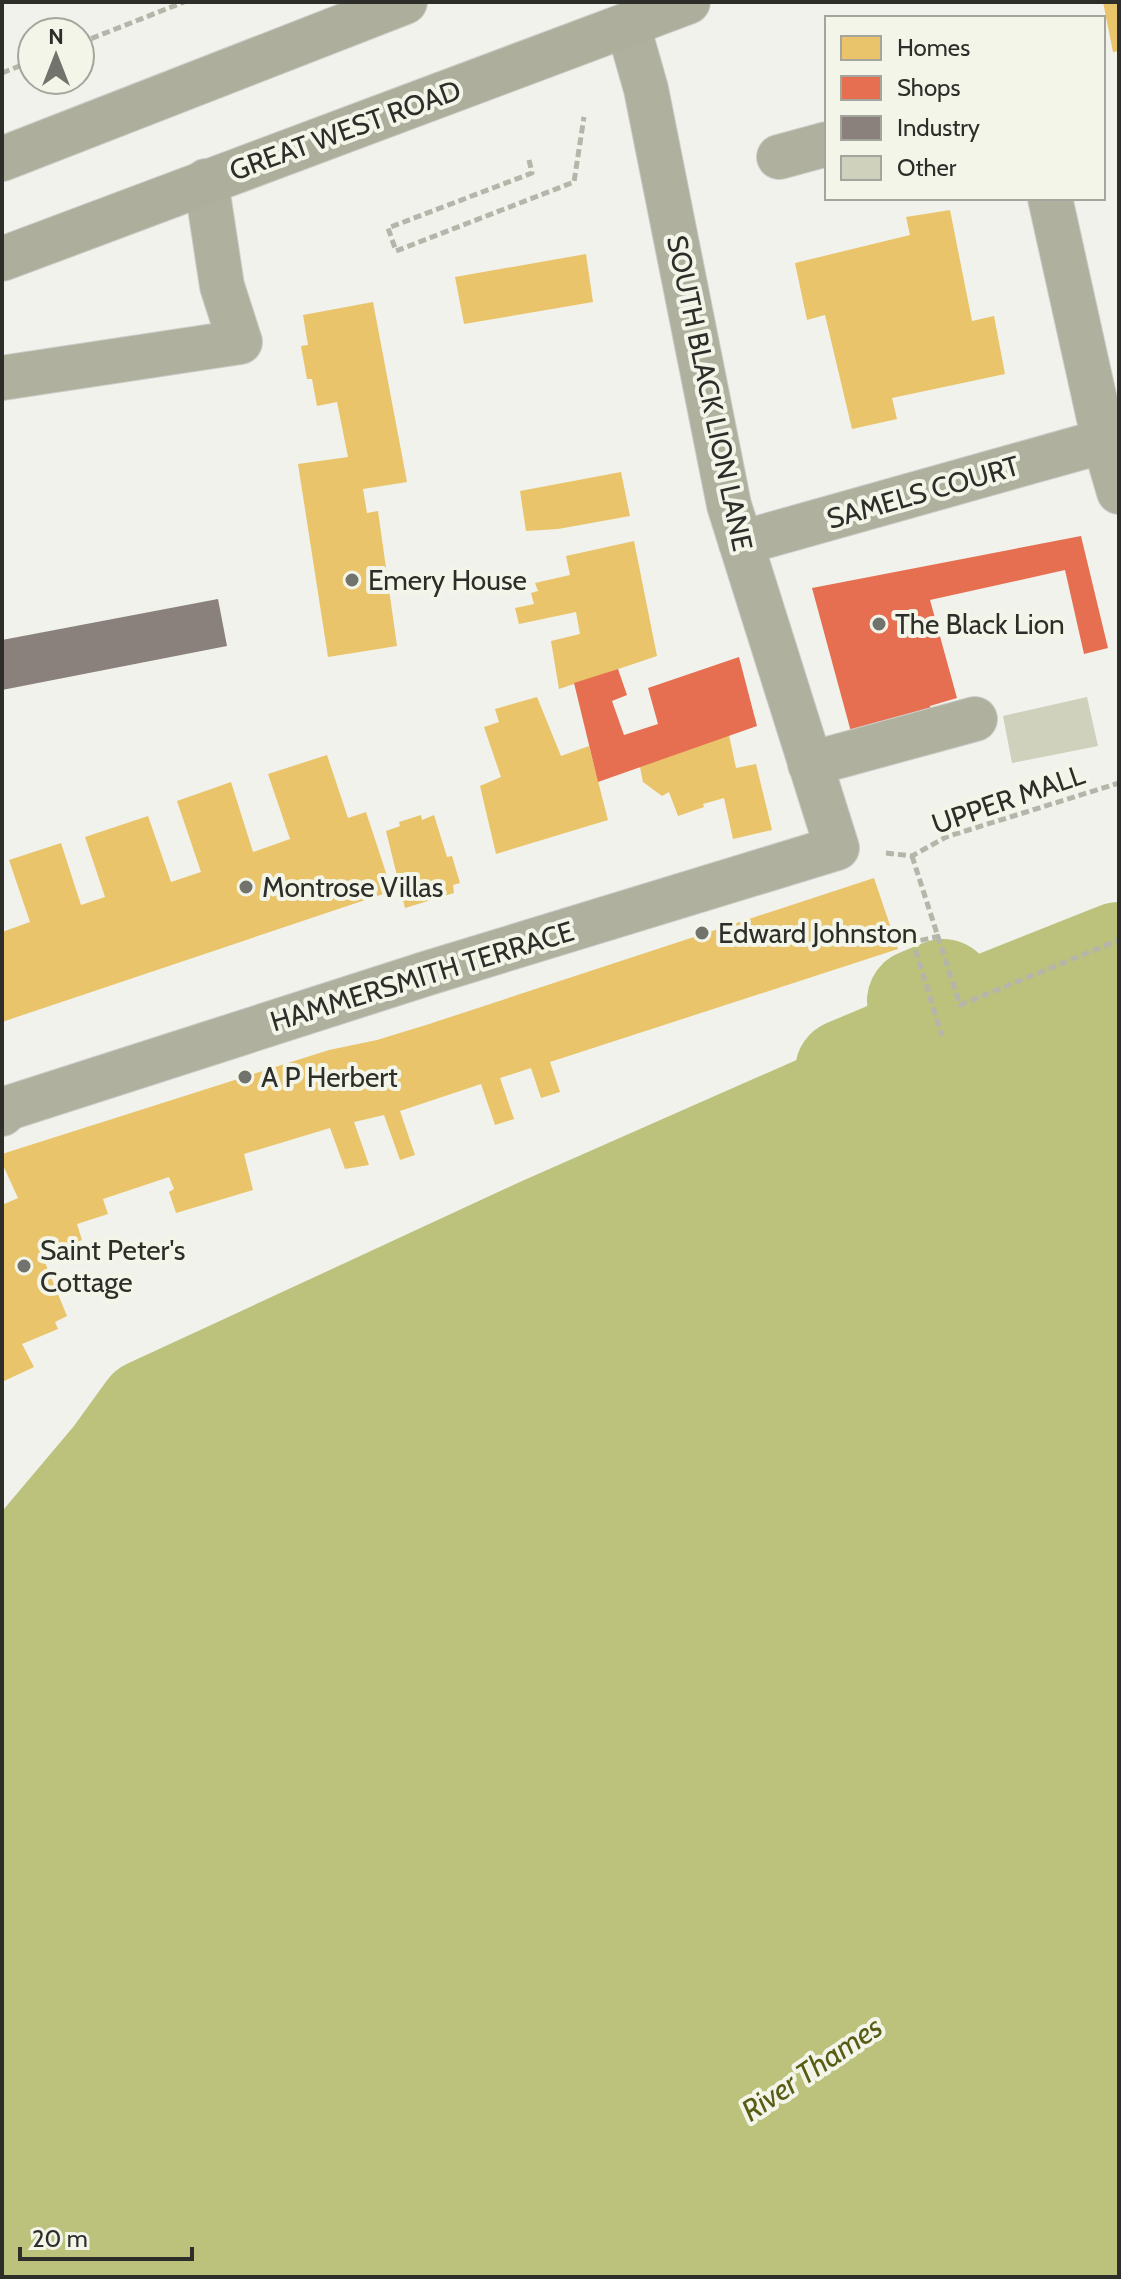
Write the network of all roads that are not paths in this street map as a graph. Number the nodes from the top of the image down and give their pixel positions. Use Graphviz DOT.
graph roads {
  1 [pos="405,2"];
  2 [pos="688,2"];
  3 [pos="628,26"];
  4 [pos="825,145"];
  5 [pos="779,157"];
  6 [pos="2,159"];
  7 [pos="206,181"];
  8 [pos="1050,200"];
  9 [pos="2,259"];
  10 [pos="2,378"];
  11 [pos="1104,441"];
  12 [pos="1119,492"];
  13 [pos="741,543"];
  14 [pos="975,719"];
  15 [pos="810,764"];
  16 [pos="837,848"];
  17 [pos="4,1105"];
  1 -- 6 [label="highway"];
  2 -- 3 [label="highway, GREAT WEST ROAD"];
  3 -- 7 [label="highway, GREAT WEST ROAD"];
  3 -- 13 [label="street, SOUTH BLACK LION LANE"];
  4 -- 5 [label="street"];
  7 -- 9 [label="highway, GREAT WEST ROAD"];
  7 -- 10 [label="street"];
  8 -- 11 [label="street"];
  11 -- 12 [label="street"];
  11 -- 13 [label="street, SAMELS COURT"];
  13 -- 15 [label="street, SOUTH BLACK LION LANE"];
  14 -- 15 [label="street"];
  15 -- 16 [label="street, SOUTH BLACK LION LANE"];
  16 -- 17 [label="street, HAMMERSMITH TERRACE"];
}
